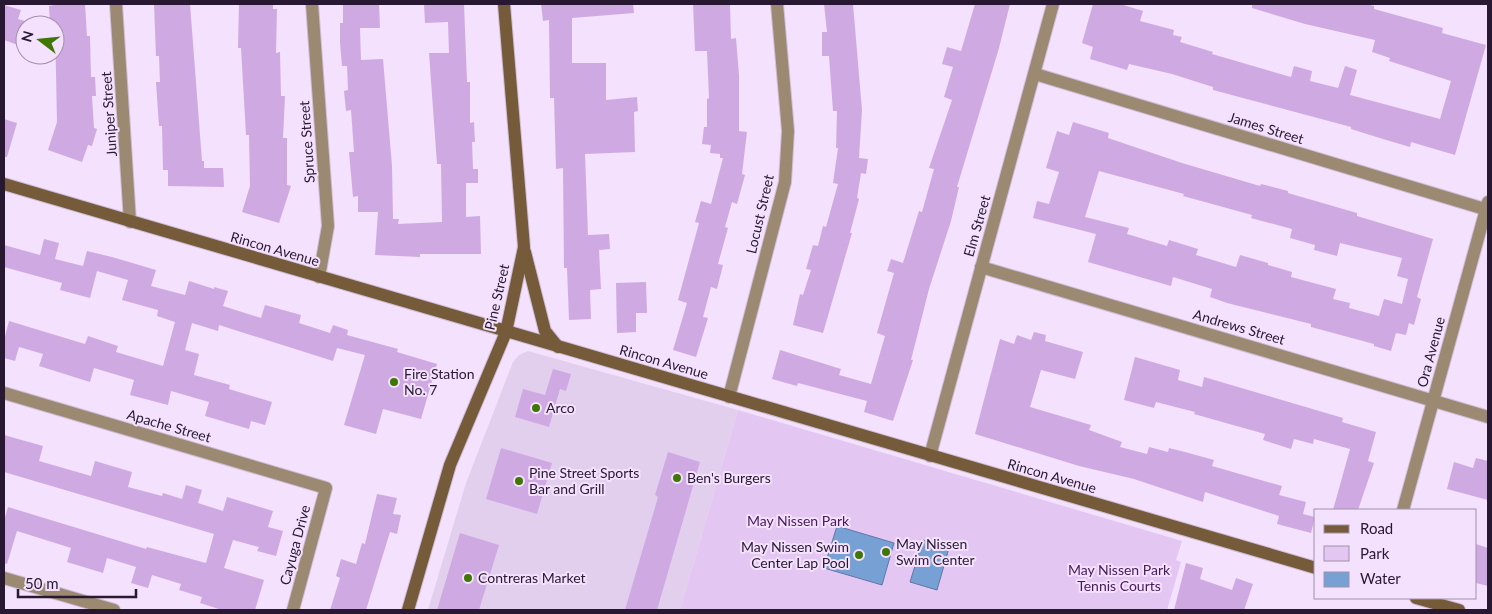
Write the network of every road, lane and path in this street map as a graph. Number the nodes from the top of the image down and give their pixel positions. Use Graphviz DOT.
graph roads {
  1 [pos="116,4"];
  2 [pos="312,4"];
  3 [pos="504,4"];
  4 [pos="777,4"];
  5 [pos="1053,4"];
  6 [pos="1035,74"];
  7 [pos="4,184"];
  8 [pos="1488,207"];
  9 [pos="130,222"];
  10 [pos="524,247"];
  11 [pos="981,267"];
  12 [pos="319,277"];
  13 [pos="506,332"];
  14 [pos="558,347"];
  15 [pos="4,393"];
  16 [pos="729,397"];
  17 [pos="1434,400"];
  18 [pos="1488,417"];
  19 [pos="930,456"];
  20 [pos="326,488"];
  21 [pos="1403,509"];
  22 [pos="1314,567"];
  23 [pos="4,578"];
  24 [pos="1420,599"];
  25 [pos="114,610"];
  26 [pos="293,610"];
  27 [pos="408,610"];
  28 [pos="1459,610"];
  1 -- 9 [label="street, Juniper Street"];
  2 -- 12 [label="street, Spruce Street"];
  3 -- 10 [label="street, Pine Street"];
  4 -- 16 [label="street, Locust Street"];
  5 -- 6 [label="street, Elm Street"];
  6 -- 8 [label="street, James Street"];
  6 -- 11 [label="street, Elm Street"];
  7 -- 9 [label="street, Rincon Avenue"];
  8 -- 17 [label="street, Ora Avenue"];
  9 -- 12 [label="street, Rincon Avenue"];
  10 -- 13 [label="street, Pine Street"];
  10 -- 14 [label="street"];
  11 -- 17 [label="street, Andrews Street"];
  11 -- 19 [label="street, Elm Street"];
  12 -- 13 [label="street, Rincon Avenue"];
  13 -- 14 [label="street, Rincon Avenue"];
  13 -- 27 [label="street, Pine Street"];
  14 -- 16 [label="street, Rincon Avenue"];
  15 -- 20 [label="street, Apache Street"];
  16 -- 19 [label="street, Rincon Avenue"];
  17 -- 18 [label="street, Andrews Street"];
  17 -- 21 [label="street, Ora Avenue"];
  19 -- 22 [label="street, Rincon Avenue"];
  20 -- 26 [label="street, Cayuga Drive"];
  23 -- 25 [label="street"];
  24 -- 28 [label="street"];
}
